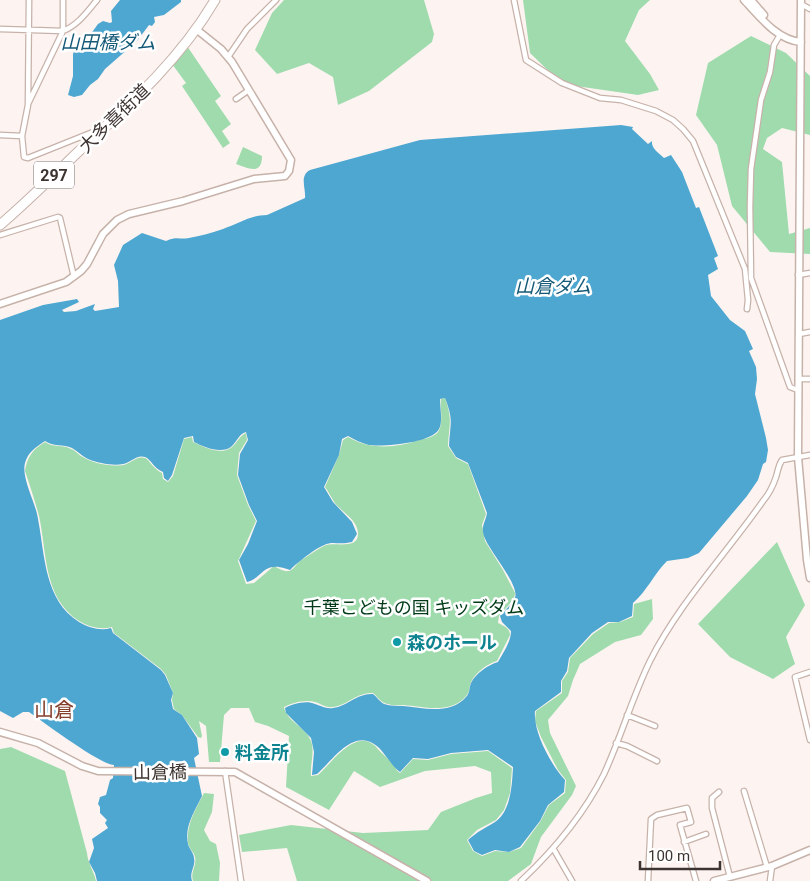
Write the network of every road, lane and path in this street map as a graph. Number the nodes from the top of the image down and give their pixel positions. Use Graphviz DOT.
graph roads {
  1 [pos="29,0"];
  2 [pos="64,0"];
  3 [pos="98,0"];
  4 [pos="215,0"];
  5 [pos="276,0"];
  6 [pos="514,0"];
  7 [pos="744,0"];
  8 [pos="751,0"];
  9 [pos="802,1"];
  10 [pos="810,4"];
  11 [pos="810,9"];
  12 [pos="0,29"];
  13 [pos="196,29"];
  14 [pos="28,30"];
  15 [pos="63,31"];
  16 [pos="780,35"];
  17 [pos="801,42"];
  18 [pos="228,57"];
  19 [pos="249,90"];
  20 [pos="236,99"];
  21 [pos="28,105"];
  22 [pos="106,127"];
  23 [pos="0,135"];
  24 [pos="22,136"];
  25 [pos="0,222"];
  26 [pos="0,235"];
  27 [pos="810,273"];
  28 [pos="798,275"];
  29 [pos="74,277"];
  30 [pos="0,304"];
  31 [pos="747,309"];
  32 [pos="810,332"];
  33 [pos="799,334"];
  34 [pos="798,379"];
  35 [pos="810,379"];
  36 [pos="798,390"];
  37 [pos="810,455"];
  38 [pos="798,457"];
  39 [pos="807,523"];
  40 [pos="810,578"];
  41 [pos="810,672"];
  42 [pos="627,715"];
  43 [pos="655,726"];
  44 [pos="0,732"];
  45 [pos="810,740"];
  46 [pos="616,743"];
  47 [pos="656,762"];
  48 [pos="225,771"];
  49 [pos="744,791"];
  50 [pos="719,792"];
  51 [pos="706,834"];
  52 [pos="684,842"];
  53 [pos="553,848"];
  54 [pos="810,850"];
  55 [pos="769,866"];
  56 [pos="734,878"];
  57 [pos="241,881"];
  58 [pos="426,881"];
  59 [pos="521,881"];
  60 [pos="572,881"];
  61 [pos="648,881"];
  62 [pos="696,881"];
  63 [pos="714,881"];
  64 [pos="770,881"];
  1 -- 14 [label="street"];
  2 -- 15 [label="street"];
  3 -- 15 [label="street"];
  4 -- 13 [label="highway, 大多喜街道 / 297"];
  5 -- 18 [label="street"];
  6 -- 31 [label="street"];
  7 -- 16 [label="street"];
  8 -- 16 [label="street"];
  9 -- 10 [label="street"];
  9 -- 11 [label="street"];
  9 -- 17 [label="street"];
  12 -- 14 [label="street"];
  13 -- 18 [label="street"];
  13 -- 22 [label="highway, 大多喜街道 / 297"];
  14 -- 15 [label="street"];
  14 -- 21 [label="street"];
  15 -- 21 [label="street"];
  16 -- 17 [label="street"];
  16 -- 36 [label="street"];
  17 -- 28 [label="street"];
  18 -- 19 [label="street"];
  19 -- 20 [label="street"];
  19 -- 29 [label="street"];
  21 -- 24 [label="street"];
  22 -- 24 [label="street"];
  22 -- 25 [label="highway, 大多喜街道 / 297"];
  23 -- 24 [label="street"];
  26 -- 29 [label="street"];
  27 -- 28 [label="street"];
  28 -- 33 [label="street"];
  29 -- 30 [label="street"];
  32 -- 33 [label="street"];
  33 -- 34 [label="street"];
  34 -- 35 [label="street"];
  34 -- 36 [label="street"];
  36 -- 38 [label="street"];
  37 -- 38 [label="street"];
  38 -- 39 [label="street"];
  38 -- 42 [label="street"];
  39 -- 40 [label="street"];
  41 -- 45 [label="street"];
  42 -- 43 [label="street"];
  42 -- 46 [label="street"];
  44 -- 48 [label="street, 山倉橋"];
  46 -- 47 [label="street"];
  46 -- 53 [label="street"];
  48 -- 57 [label="street"];
  48 -- 58 [label="street, 山倉橋"];
  49 -- 55 [label="street"];
  50 -- 56 [label="street"];
  51 -- 52 [label="street"];
  52 -- 61 [label="street"];
  52 -- 62 [label="street"];
  53 -- 59 [label="street"];
  53 -- 60 [label="street"];
  54 -- 55 [label="street"];
  55 -- 56 [label="street"];
  55 -- 64 [label="street"];
  56 -- 63 [label="street"];
}
